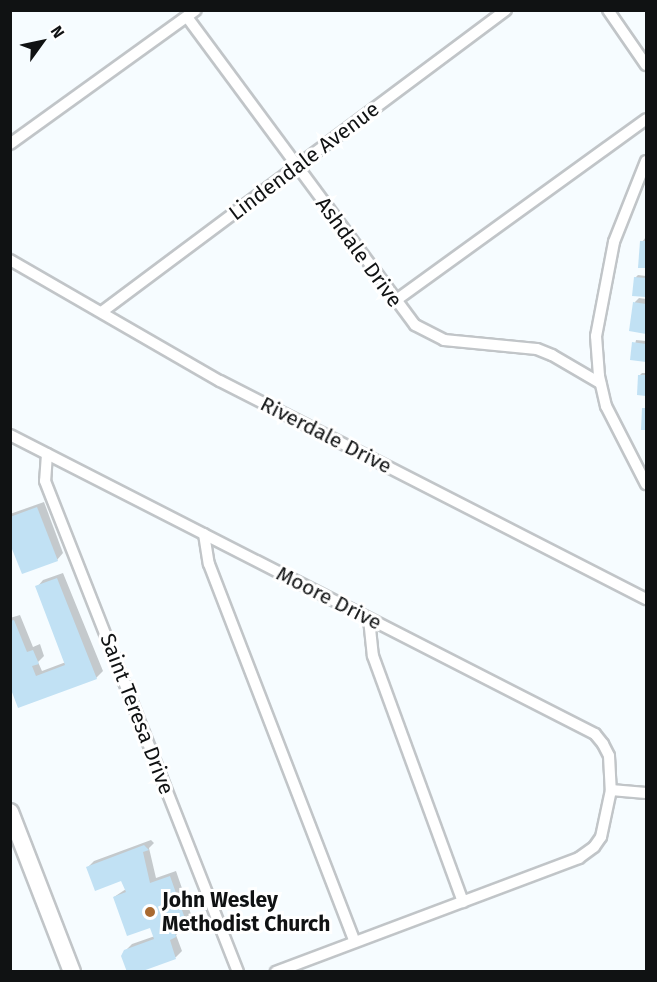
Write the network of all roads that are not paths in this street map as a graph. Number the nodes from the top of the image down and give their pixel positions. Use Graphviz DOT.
graph roads {
  1 [pos="506,10"];
  2 [pos="608,10"];
  3 [pos="192,14"];
  4 [pos="646,65"];
  5 [pos="646,119"];
  6 [pos="10,144"];
  7 [pos="646,161"];
  8 [pos="296,167"];
  9 [pos="10,260"];
  10 [pos="395,301"];
  11 [pos="103,311"];
  12 [pos="600,383"];
  13 [pos="10,435"];
  14 [pos="47,454"];
  15 [pos="646,484"];
  16 [pos="204,534"];
  17 [pos="646,599"];
  18 [pos="369,619"];
  19 [pos="611,790"];
  20 [pos="646,793"];
  21 [pos="10,813"];
  22 [pos="463,902"];
  23 [pos="355,942"];
  24 [pos="72,972"];
  25 [pos="238,972"];
  26 [pos="276,972"];
  1 -- 8 [label="street, Lindendale Avenue"];
  2 -- 4 [label="street"];
  3 -- 6 [label="street"];
  3 -- 8 [label="street, Ashdale Drive"];
  5 -- 10 [label="street"];
  7 -- 12 [label="street"];
  8 -- 10 [label="street, Ashdale Drive"];
  8 -- 11 [label="street, Lindendale Avenue"];
  9 -- 11 [label="street, Riverdale Drive"];
  10 -- 12 [label="street, Ashdale Drive"];
  11 -- 17 [label="street, Riverdale Drive"];
  12 -- 15 [label="street"];
  13 -- 14 [label="street, Moore Drive"];
  14 -- 16 [label="street, Moore Drive"];
  14 -- 25 [label="street, Saint Teresa Drive"];
  16 -- 18 [label="street, Moore Drive"];
  16 -- 23 [label="street"];
  18 -- 19 [label="street, Moore Drive"];
  18 -- 22 [label="street"];
  19 -- 20 [label="street"];
  19 -- 22 [label="street, Moore Drive"];
  21 -- 24 [label="highway"];
  22 -- 23 [label="street, Moore Drive"];
  23 -- 26 [label="street, Moore Drive"];
}
